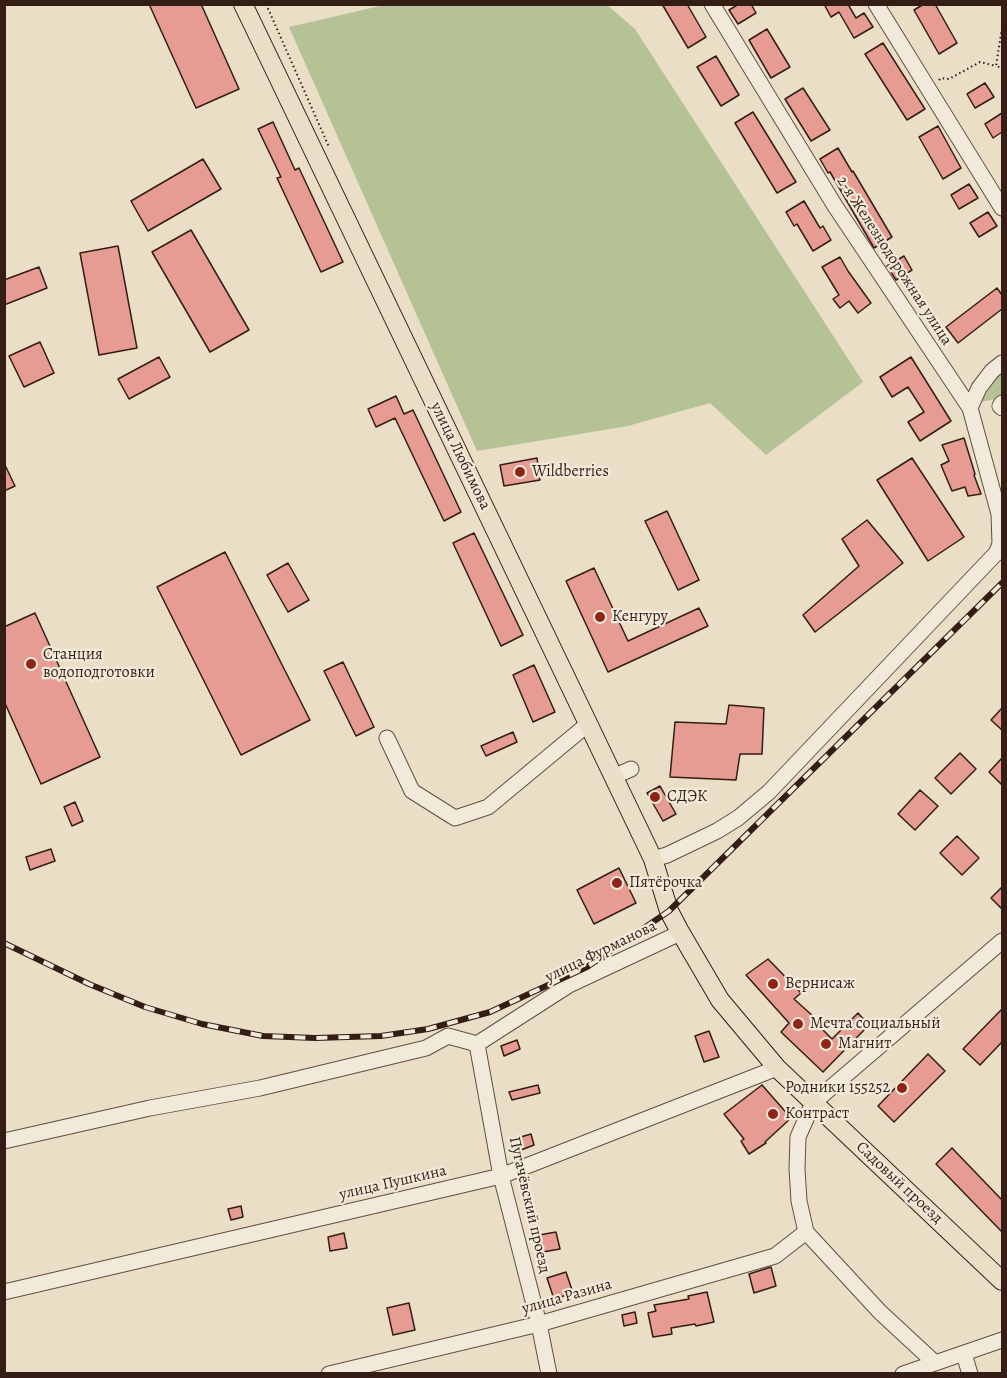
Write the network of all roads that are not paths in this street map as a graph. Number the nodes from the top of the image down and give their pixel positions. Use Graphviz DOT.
graph roads {
  1 [pos="243,4"];
  2 [pos="712,4"];
  3 [pos="876,4"];
  4 [pos="1002,208"];
  5 [pos="1002,363"];
  6 [pos="1002,403"];
  7 [pos="970,408"];
  8 [pos="1002,408"];
  9 [pos="999,550"];
  10 [pos="588,724"];
  11 [pos="387,738"];
  12 [pos="631,769"];
  13 [pos="613,777"];
  14 [pos="653,859"];
  15 [pos="669,911"];
  16 [pos="680,933"];
  17 [pos="1002,941"];
  18 [pos="477,1044"];
  19 [pos="777,1068"];
  20 [pos="813,1103"];
  21 [pos="4,1141"];
  22 [pos="501,1176"];
  23 [pos="806,1232"];
  24 [pos="1002,1281"];
  25 [pos="4,1292"];
  26 [pos="539,1324"];
  27 [pos="1002,1340"];
  28 [pos="964,1354"];
  29 [pos="935,1363"];
  30 [pos="329,1374"];
  31 [pos="549,1374"];
  32 [pos="903,1374"];
  33 [pos="970,1374"];
  1 -- 10 [label="main road, улица Любимова"];
  2 -- 7 [label="street, 2-я Железнодорожная улица"];
  3 -- 4 [label="street"];
  5 -- 7 [label="street"];
  6 -- 8 [label="street"];
  7 -- 9 [label="street, 2-я Железнодорожная улица"];
  9 -- 14 [label="street"];
  10 -- 11 [label="street"];
  10 -- 13 [label="main road, улица Любимова"];
  12 -- 13 [label="street"];
  13 -- 14 [label="main road, улица Любимова"];
  14 -- 15 [label="main road, улица Любимова"];
  15 -- 16 [label="main road, Садовый проезд"];
  16 -- 18 [label="street, улица Фурманова"];
  16 -- 19 [label="main road, Садовый проезд"];
  17 -- 20 [label="street"];
  18 -- 21 [label="street"];
  18 -- 22 [label="street, Пугачёвский проезд"];
  19 -- 20 [label="main road, Садовый проезд"];
  19 -- 22 [label="street, улица Пушкина"];
  20 -- 23 [label="street"];
  20 -- 24 [label="main road, Садовый проезд"];
  22 -- 25 [label="street, улица Пушкина"];
  22 -- 26 [label="street, Пугачёвский проезд"];
  23 -- 26 [label="street, улица Разина"];
  23 -- 29 [label="street"];
  26 -- 30 [label="street, улица Разина"];
  26 -- 31 [label="street, Пугачёвский проезд"];
  27 -- 28 [label="street"];
  28 -- 29 [label="street"];
  28 -- 33 [label="street"];
  29 -- 32 [label="street"];
}
